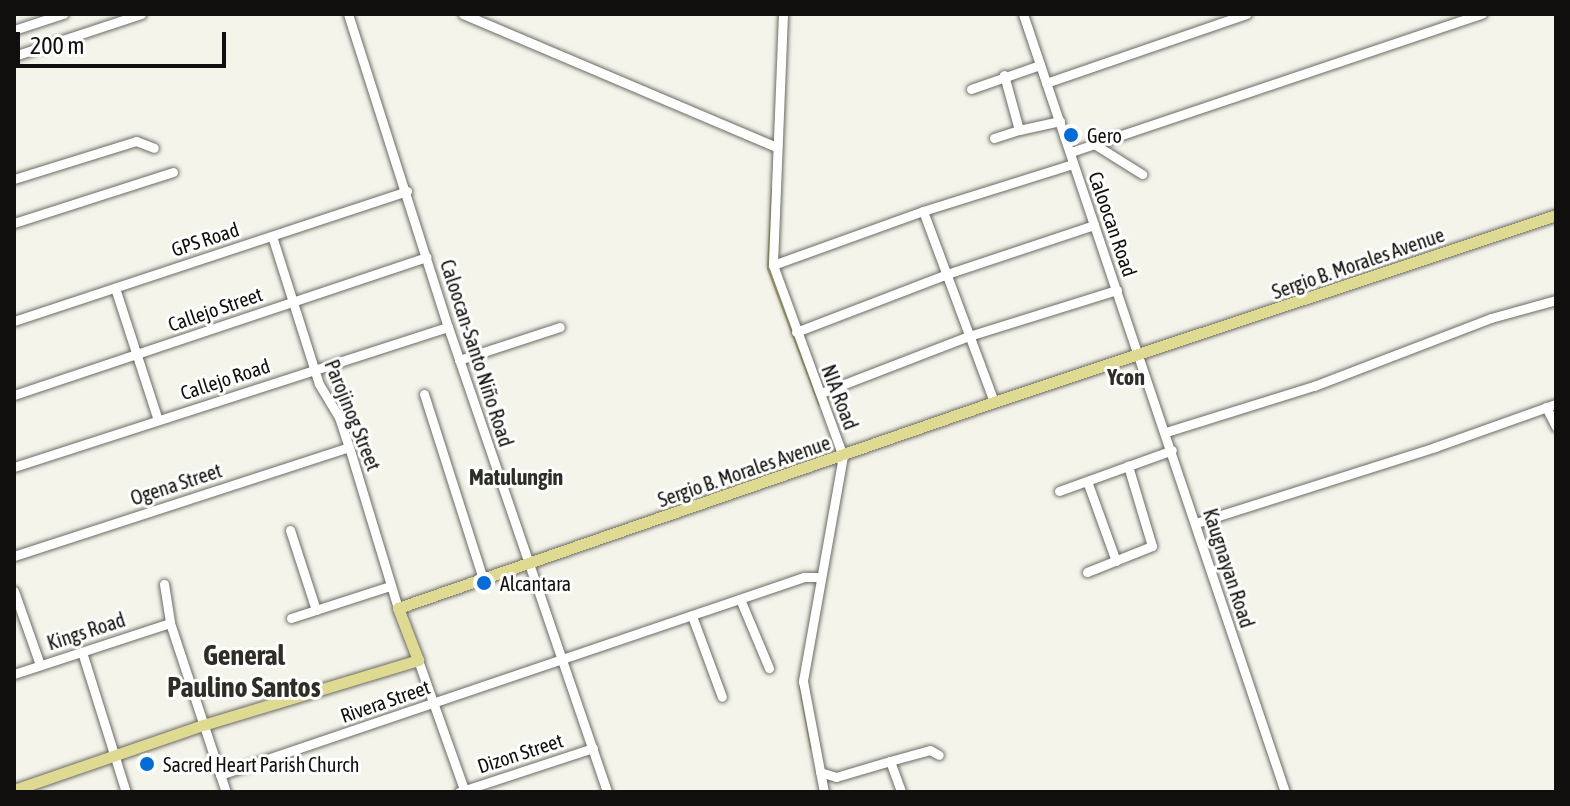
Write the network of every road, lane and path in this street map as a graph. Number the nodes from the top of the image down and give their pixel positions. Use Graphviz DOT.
graph roads {
  1 [pos="63,14"];
  2 [pos="141,14"];
  3 [pos="348,14"];
  4 [pos="463,14"];
  5 [pos="783,14"];
  6 [pos="1023,14"];
  7 [pos="1246,14"];
  8 [pos="1482,14"];
  9 [pos="1464,17"];
  10 [pos="14,30"];
  11 [pos="14,56"];
  12 [pos="1040,65"];
  13 [pos="1004,75"];
  14 [pos="1046,83"];
  15 [pos="971,89"];
  16 [pos="1060,121"];
  17 [pos="1019,130"];
  18 [pos="994,138"];
  19 [pos="1094,144"];
  20 [pos="777,147"];
  21 [pos="154,148"];
  22 [pos="1071,152"];
  23 [pos="1073,164"];
  24 [pos="173,172"];
  25 [pos="1142,174"];
  26 [pos="14,179"];
  27 [pos="407,191"];
  28 [pos="923,211"];
  29 [pos="1556,215"];
  30 [pos="14,223"];
  31 [pos="1094,225"];
  32 [pos="272,236"];
  33 [pos="427,257"];
  34 [pos="773,265"];
  35 [pos="947,274"];
  36 [pos="115,288"];
  37 [pos="1117,290"];
  38 [pos="1556,300"];
  39 [pos="294,301"];
  40 [pos="14,321"];
  41 [pos="448,327"];
  42 [pos="560,327"];
  43 [pos="796,332"];
  44 [pos="969,336"];
  45 [pos="136,354"];
  46 [pos="1141,355"];
  47 [pos="459,360"];
  48 [pos="314,369"];
  49 [pos="821,393"];
  50 [pos="424,394"];
  51 [pos="14,395"];
  52 [pos="994,402"];
  53 [pos="1551,406"];
  54 [pos="158,420"];
  55 [pos="1556,427"];
  56 [pos="1166,432"];
  57 [pos="349,447"];
  58 [pos="1172,450"];
  59 [pos="843,456"];
  60 [pos="1128,466"];
  61 [pos="14,467"];
  62 [pos="1087,481"];
  63 [pos="1059,491"];
  64 [pos="1196,523"];
  65 [pos="290,530"];
  66 [pos="14,556"];
  67 [pos="1116,561"];
  68 [pos="529,564"];
  69 [pos="1087,572"];
  70 [pos="817,577"];
  71 [pos="483,579"];
  72 [pos="164,584"];
  73 [pos="390,586"];
  74 [pos="14,591"];
  75 [pos="740,599"];
  76 [pos="398,608"];
  77 [pos="316,610"];
  78 [pos="692,616"];
  79 [pos="291,618"];
  80 [pos="170,623"];
  81 [pos="82,652"];
  82 [pos="418,660"];
  83 [pos="560,661"];
  84 [pos="40,665"];
  85 [pos="769,668"];
  86 [pos="14,674"];
  87 [pos="722,697"];
  88 [pos="434,704"];
  89 [pos="203,725"];
  90 [pos="593,748"];
  91 [pos="939,755"];
  92 [pos="115,756"];
  93 [pos="890,761"];
  94 [pos="820,772"];
  95 [pos="220,775"];
  96 [pos="30,789"];
  97 [pos="14,790"];
  98 [pos="463,791"];
  99 [pos="126,792"];
  100 [pos="226,792"];
  101 [pos="607,792"];
  102 [pos="824,792"];
  103 [pos="901,792"];
  104 [pos="1285,792"];
  1 -- 10 [label="street"];
  2 -- 11 [label="street"];
  3 -- 27 [label="street, Caloocan-Santo Niño Road"];
  4 -- 20 [label="street"];
  5 -- 20 [label="street, NIA Road"];
  6 -- 12 [label="street, Caloocan Road"];
  7 -- 14 [label="street"];
  8 -- 9 [label="street"];
  9 -- 19 [label="street"];
  12 -- 13 [label="street"];
  12 -- 14 [label="street, Caloocan Road"];
  13 -- 15 [label="street"];
  13 -- 17 [label="street"];
  14 -- 16 [label="street, Caloocan Road"];
  16 -- 17 [label="street"];
  16 -- 22 [label="street, Caloocan Road"];
  17 -- 18 [label="street"];
  19 -- 22 [label="street"];
  19 -- 25 [label="street"];
  20 -- 34 [label="street, NIA Road"];
  21 -- 26 [label="street"];
  22 -- 23 [label="street, Caloocan Road"];
  23 -- 28 [label="street"];
  23 -- 31 [label="street, Caloocan Road"];
  24 -- 30 [label="street"];
  27 -- 32 [label="street, GPS Road"];
  27 -- 33 [label="street, Caloocan-Santo Niño Road"];
  28 -- 34 [label="street"];
  28 -- 35 [label="street"];
  29 -- 46 [label="main road, Sergio B. Morales Avenue"];
  31 -- 35 [label="street"];
  31 -- 37 [label="street, Caloocan Road"];
  32 -- 36 [label="street, GPS Road"];
  32 -- 39 [label="street, Parojinog Street"];
  33 -- 39 [label="street, Callejo Street"];
  33 -- 41 [label="street, Caloocan-Santo Niño Road"];
  34 -- 43 [label="street, NIA Road"];
  35 -- 43 [label="street"];
  35 -- 44 [label="street"];
  36 -- 40 [label="street, GPS Road"];
  36 -- 45 [label="street"];
  37 -- 44 [label="street"];
  37 -- 46 [label="street, Caloocan Road"];
  38 -- 56 [label="street"];
  39 -- 45 [label="street, Callejo Street"];
  39 -- 48 [label="street, Parojinog Street"];
  41 -- 47 [label="street, Caloocan-Santo Niño Road"];
  41 -- 48 [label="street, Callejo Road"];
  42 -- 47 [label="street"];
  43 -- 49 [label="street, NIA Road"];
  44 -- 49 [label="street"];
  44 -- 52 [label="street"];
  45 -- 51 [label="street, Callejo Street"];
  45 -- 54 [label="street"];
  46 -- 52 [label="main road, Sergio B. Morales Avenue"];
  46 -- 56 [label="street, Kaugnayan Road"];
  47 -- 68 [label="street, Caloocan-Santo Niño Road"];
  48 -- 54 [label="street, Callejo Road"];
  48 -- 57 [label="street, Parojinog Street"];
  49 -- 59 [label="street, NIA Road"];
  50 -- 71 [label="street"];
  52 -- 59 [label="main road, Sergio B. Morales Avenue"];
  53 -- 55 [label="street"];
  53 -- 64 [label="street"];
  54 -- 61 [label="street, Callejo Road"];
  56 -- 58 [label="street, Kaugnayan Road"];
  57 -- 66 [label="street, Ogena Street"];
  57 -- 73 [label="street, Parojinog Street"];
  58 -- 60 [label="street"];
  58 -- 64 [label="street, Kaugnayan Road"];
  59 -- 68 [label="main road, Sergio B. Morales Avenue"];
  59 -- 70 [label="street, NIA Road"];
  60 -- 62 [label="street"];
  60 -- 67 [label="street"];
  62 -- 63 [label="street"];
  62 -- 67 [label="street"];
  64 -- 104 [label="street, Kaugnayan Road"];
  65 -- 77 [label="street"];
  67 -- 69 [label="street"];
  68 -- 71 [label="main road, Sergio B. Morales Avenue"];
  68 -- 83 [label="street, Caloocan-Santo Niño Road"];
  70 -- 75 [label="street, Rivera Street"];
  70 -- 94 [label="street, NIA Road"];
  71 -- 76 [label="main road, Sergio B. Morales Avenue"];
  72 -- 80 [label="street"];
  73 -- 76 [label="street, Parojinog Street"];
  73 -- 77 [label="street"];
  74 -- 84 [label="street"];
  75 -- 78 [label="street, Rivera Street"];
  75 -- 85 [label="street"];
  76 -- 82 [label="main road"];
  77 -- 79 [label="street"];
  78 -- 83 [label="street, Rivera Street"];
  78 -- 87 [label="street"];
  80 -- 81 [label="street, Kings Road"];
  80 -- 89 [label="street"];
  81 -- 84 [label="street, Kings Road"];
  81 -- 92 [label="street"];
  82 -- 88 [label="street"];
  82 -- 89 [label="main road"];
  83 -- 88 [label="street, Rivera Street"];
  83 -- 90 [label="street, Caloocan-Santo Niño Road"];
  84 -- 86 [label="street, Kings Road"];
  88 -- 95 [label="street, Rivera Street"];
  88 -- 98 [label="street"];
  89 -- 92 [label="main road"];
  89 -- 95 [label="street"];
  90 -- 98 [label="street, Dizon Street"];
  90 -- 101 [label="street, Caloocan-Santo Niño Road"];
  91 -- 93 [label="street"];
  92 -- 96 [label="main road"];
  92 -- 99 [label="street"];
  93 -- 94 [label="street"];
  93 -- 103 [label="street"];
  94 -- 102 [label="street, NIA Road"];
  95 -- 100 [label="street"];
  96 -- 97 [label="main road"];
}
